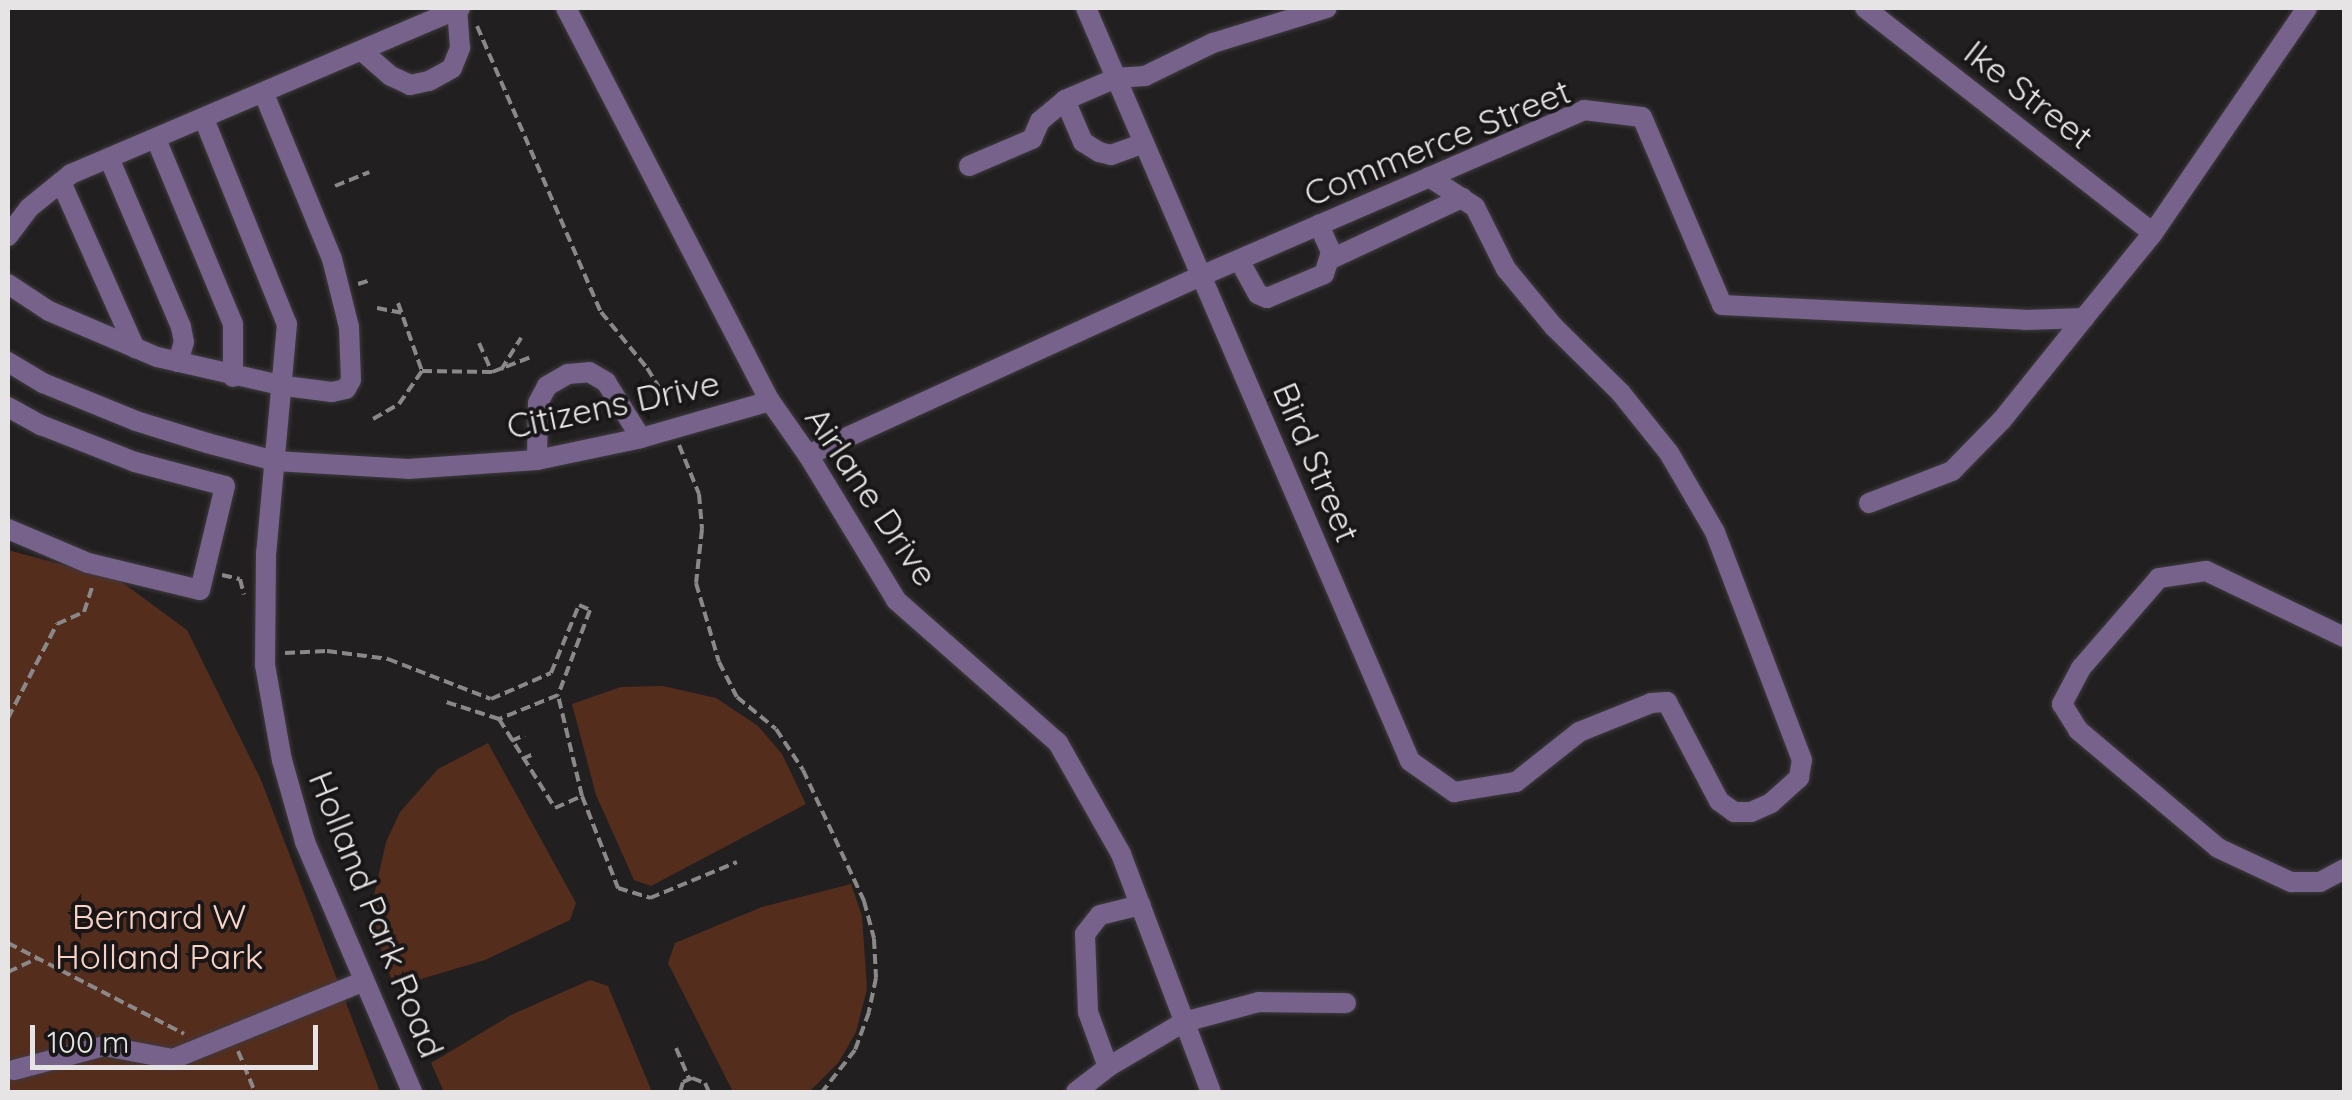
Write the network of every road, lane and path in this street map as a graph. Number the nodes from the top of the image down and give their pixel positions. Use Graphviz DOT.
graph roads {
  1 [pos="458,8"];
  2 [pos="566,8"];
  3 [pos="1086,8"];
  4 [pos="1327,8"];
  5 [pos="1865,8"];
  6 [pos="2297,11"];
  7 [pos="477,26"];
  8 [pos="362,51"];
  9 [pos="1116,78"];
  10 [pos="264,94"];
  11 [pos="1065,100"];
  12 [pos="204,119"];
  13 [pos="156,139"];
  14 [pos="1144,143"];
  15 [pos="109,158"];
  16 [pos="970,166"];
  17 [pos="369,172"];
  18 [pos="1429,177"];
  19 [pos="61,182"];
  20 [pos="335,186"];
  21 [pos="1462,198"];
  22 [pos="1320,225"];
  23 [pos="2153,232"];
  24 [pos="8,236"];
  25 [pos="1331,258"];
  26 [pos="1239,260"];
  27 [pos="1201,276"];
  28 [pos="8,284"];
  29 [pos="398,303"];
  30 [pos="377,308"];
  31 [pos="402,313"];
  32 [pos="2084,318"];
  33 [pos="520,338"];
  34 [pos="479,343"];
  35 [pos="135,348"];
  36 [pos="530,358"];
  37 [pos="8,362"];
  38 [pos="178,362"];
  39 [pos="501,370"];
  40 [pos="422,372"];
  41 [pos="492,372"];
  42 [pos="233,377"];
  43 [pos="284,386"];
  44 [pos="770,401"];
  45 [pos="8,407"];
  46 [pos="373,419"];
  47 [pos="673,429"];
  48 [pos="640,438"];
  49 [pos="808,455"];
  50 [pos="537,460"];
  51 [pos="275,461"];
  52 [pos="1870,503"];
  53 [pos="8,529"];
  54 [pos="98,566"];
  55 [pos="205,572"];
  56 [pos="245,613"];
  57 [pos="2344,637"];
  58 [pos="284,654"];
  59 [pos="558,695"];
  60 [pos="446,702"];
  61 [pos="8,718"];
  62 [pos="498,719"];
  63 [pos="525,735"];
  64 [pos="511,741"];
  65 [pos="534,754"];
  66 [pos="522,759"];
  67 [pos="582,796"];
  68 [pos="736,862"];
  69 [pos="2344,870"];
  70 [pos="1140,906"];
  71 [pos="8,943"];
  72 [pos="38,958"];
  73 [pos="8,972"];
  74 [pos="364,981"];
  75 [pos="1346,1004"];
  76 [pos="1184,1022"];
  77 [pos="232,1035"];
  78 [pos="206,1046"];
  79 [pos="676,1048"];
  80 [pos="1108,1067"];
  81 [pos="14,1070"];
  82 [pos="689,1079"];
  83 [pos="255,1092"];
  84 [pos="412,1092"];
  85 [pos="680,1092"];
  86 [pos="709,1092"];
  87 [pos="822,1092"];
  88 [pos="1076,1092"];
  89 [pos="1211,1092"];
  1 -- 8 [label="street"];
  1 -- 8 [label="street"];
  2 -- 44 [label="street, Airlane Drive"];
  3 -- 9 [label="street, Bird Street"];
  4 -- 9 [label="street"];
  5 -- 23 [label="street, Ike Street"];
  6 -- 23 [label="street"];
  7 -- 47 [label="path"];
  8 -- 10 [label="street"];
  9 -- 11 [label="street"];
  9 -- 14 [label="street, Bird Street"];
  10 -- 12 [label="street"];
  10 -- 43 [label="street"];
  11 -- 14 [label="street"];
  11 -- 16 [label="street"];
  12 -- 13 [label="street"];
  12 -- 43 [label="street, Holland Park Road"];
  13 -- 15 [label="street"];
  13 -- 42 [label="street"];
  14 -- 27 [label="street, Bird Street"];
  15 -- 19 [label="street"];
  15 -- 38 [label="street"];
  17 -- 20 [label="path"];
  18 -- 21 [label="street"];
  18 -- 22 [label="street, Commerce Street"];
  18 -- 32 [label="street, Commerce Street"];
  19 -- 24 [label="street"];
  19 -- 35 [label="street"];
  21 -- 25 [label="street"];
  21 -- 27 [label="street, Bird Street"];
  22 -- 25 [label="street"];
  22 -- 26 [label="street, Commerce Street"];
  23 -- 32 [label="street"];
  25 -- 26 [label="street"];
  26 -- 27 [label="street, Commerce Street"];
  27 -- 49 [label="street, Commerce Street"];
  28 -- 35 [label="street"];
  29 -- 31 [label="path"];
  30 -- 31 [label="path"];
  31 -- 40 [label="path"];
  32 -- 52 [label="street"];
  33 -- 39 [label="path"];
  34 -- 41 [label="path"];
  35 -- 38 [label="street"];
  36 -- 39 [label="path"];
  37 -- 51 [label="street, Citizens Drive"];
  38 -- 42 [label="street"];
  39 -- 41 [label="path"];
  40 -- 41 [label="path"];
  40 -- 46 [label="path"];
  42 -- 43 [label="street"];
  43 -- 51 [label="street, Holland Park Road"];
  44 -- 47 [label="street, Citizens Drive"];
  44 -- 49 [label="street, Airlane Drive"];
  45 -- 55 [label="street"];
  47 -- 48 [label="street, Citizens Drive"];
  47 -- 87 [label="path"];
  48 -- 50 [label="street, Citizens Drive"];
  48 -- 50 [label="street"];
  49 -- 70 [label="street, Airlane Drive"];
  50 -- 51 [label="street, Citizens Drive"];
  51 -- 74 [label="street, Holland Park Road"];
  53 -- 54 [label="street"];
  54 -- 55 [label="street"];
  54 -- 61 [label="path"];
  55 -- 56 [label="path"];
  57 -- 69 [label="street"];
  58 -- 59 [label="path"];
  59 -- 62 [label="path"];
  59 -- 67 [label="path"];
  60 -- 62 [label="path"];
  62 -- 64 [label="path"];
  63 -- 64 [label="path"];
  64 -- 66 [label="path"];
  65 -- 66 [label="path"];
  66 -- 67 [label="path"];
  67 -- 68 [label="path"];
  70 -- 76 [label="street, Airlane Drive"];
  70 -- 80 [label="street"];
  71 -- 72 [label="path"];
  72 -- 73 [label="path"];
  72 -- 78 [label="path"];
  74 -- 77 [label="street"];
  74 -- 84 [label="street, Holland Park Road"];
  75 -- 76 [label="street"];
  76 -- 80 [label="street"];
  76 -- 89 [label="street, Airlane Drive"];
  77 -- 78 [label="street"];
  77 -- 83 [label="path"];
  78 -- 81 [label="street"];
  79 -- 82 [label="path"];
  80 -- 88 [label="street"];
  82 -- 85 [label="path"];
  82 -- 86 [label="path"];
}
